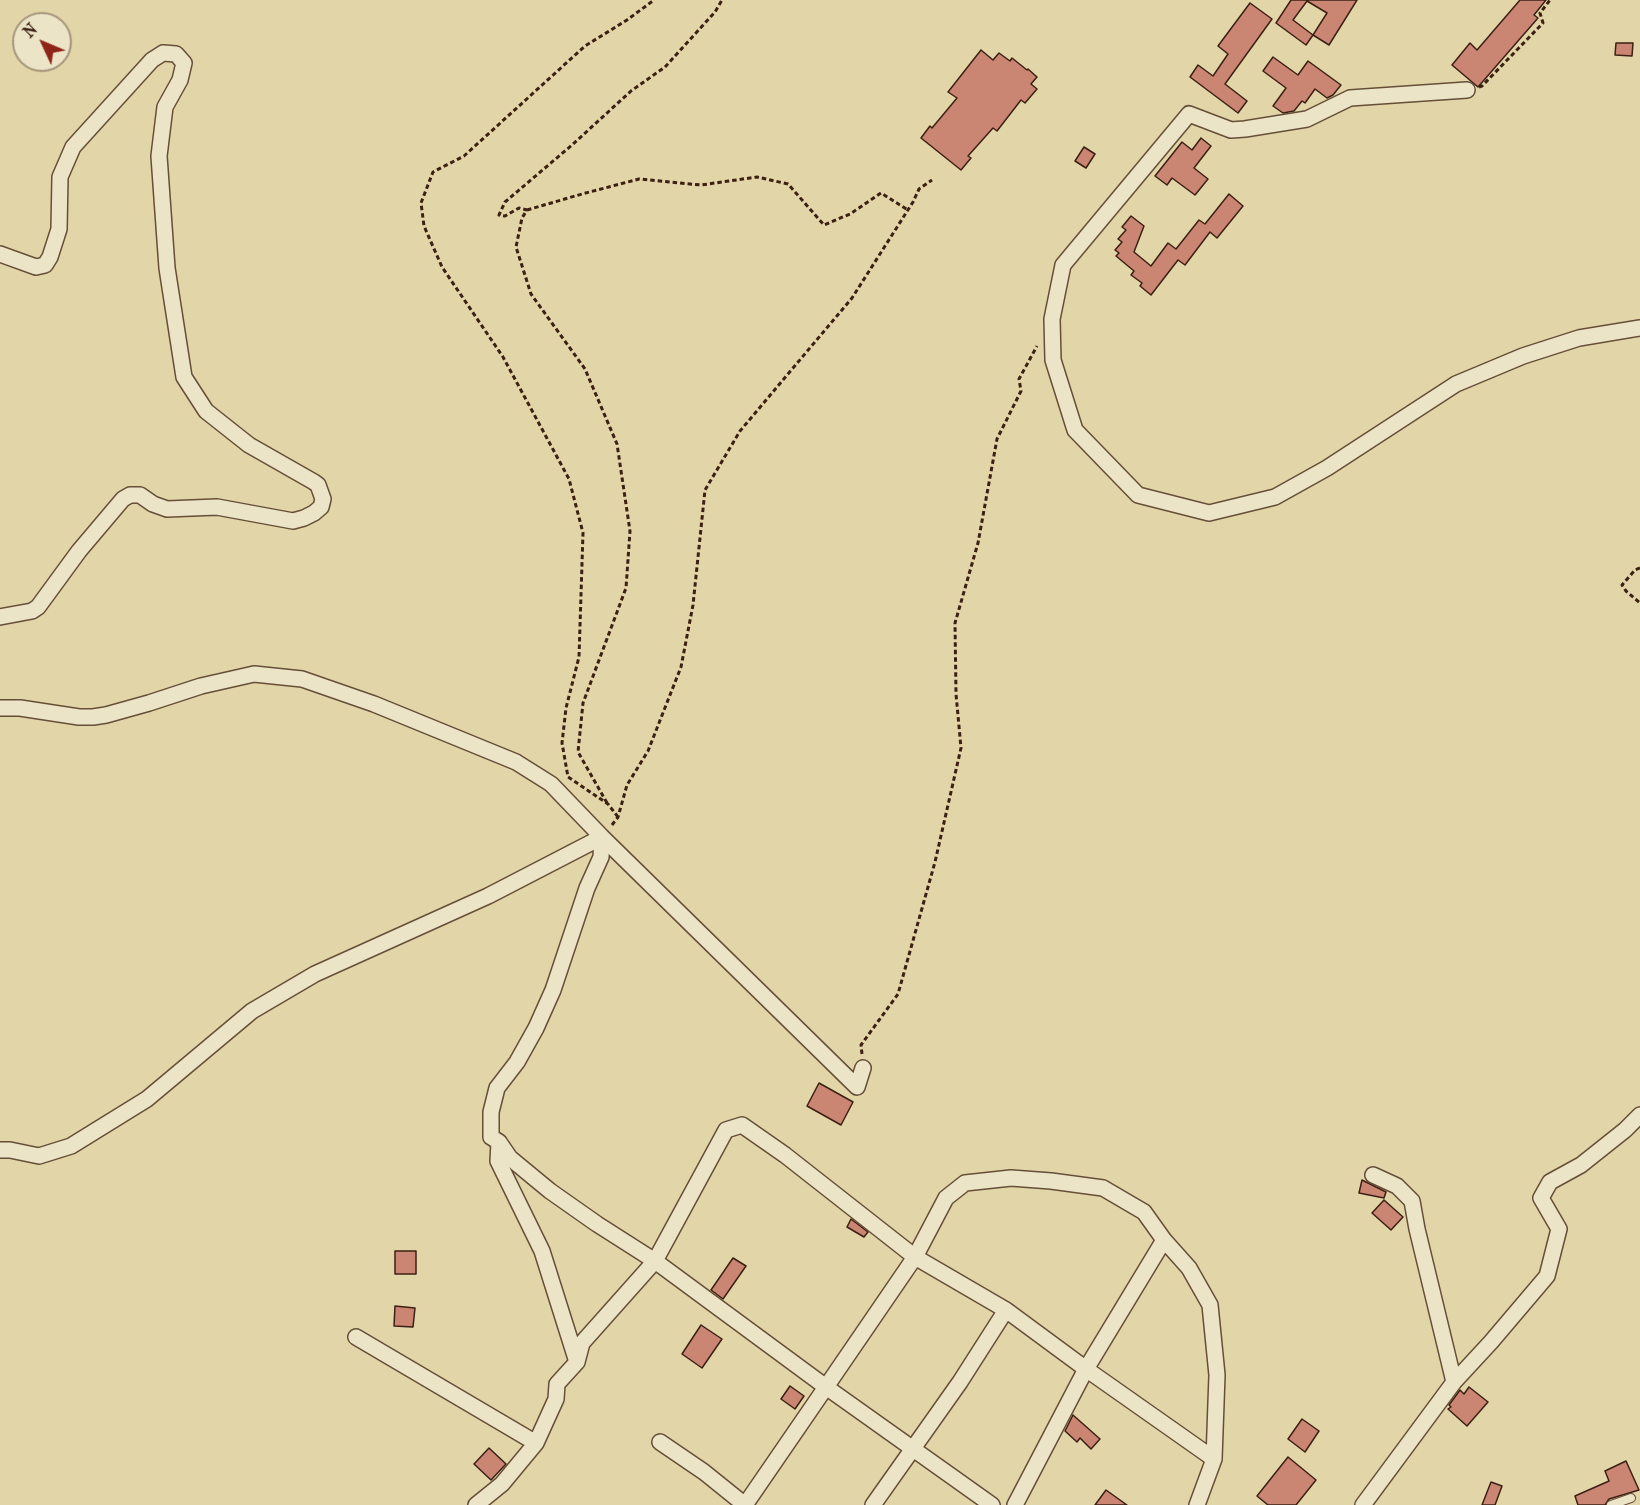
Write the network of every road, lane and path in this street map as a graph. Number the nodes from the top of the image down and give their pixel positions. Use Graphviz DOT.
graph roads {
  1 [pos="654,0"];
  2 [pos="722,0"];
  3 [pos="1550,0"];
  4 [pos="1467,90"];
  5 [pos="932,180"];
  6 [pos="527,210"];
  7 [pos="908,210"];
  8 [pos="0,254"];
  9 [pos="1052,319"];
  10 [pos="1640,328"];
  11 [pos="1640,568"];
  12 [pos="1640,603"];
  13 [pos="0,617"];
  14 [pos="0,708"];
  15 [pos="608,804"];
  16 [pos="602,837"];
  17 [pos="863,1068"];
  18 [pos="1640,1115"];
  19 [pos="499,1142"];
  20 [pos="0,1149"];
  21 [pos="1373,1175"];
  22 [pos="1164,1240"];
  23 [pos="915,1257"];
  24 [pos="655,1261"];
  25 [pos="1006,1310"];
  26 [pos="356,1337"];
  27 [pos="577,1362"];
  28 [pos="1086,1369"];
  29 [pos="1454,1382"];
  30 [pos="826,1387"];
  31 [pos="660,1442"];
  32 [pos="536,1443"];
  33 [pos="914,1449"];
  34 [pos="1214,1459"];
  35 [pos="1631,1498"];
  36 [pos="476,1505"];
  37 [pos="745,1505"];
  38 [pos="873,1505"];
  39 [pos="992,1505"];
  40 [pos="1015,1505"];
  41 [pos="1197,1505"];
  42 [pos="1363,1505"];
  43 [pos="1611,1505"];
  1 -- 15 [label="path"];
  2 -- 6 [label="path"];
  3 -- 4 [label="path"];
  4 -- 9 [label="street"];
  5 -- 7 [label="path"];
  6 -- 7 [label="path"];
  6 -- 15 [label="path"];
  7 -- 15 [label="path"];
  8 -- 13 [label="street"];
  9 -- 10 [label="street"];
  9 -- 17 [label="path"];
  11 -- 12 [label="path"];
  14 -- 16 [label="street"];
  16 -- 17 [label="street"];
  16 -- 19 [label="street"];
  16 -- 20 [label="street"];
  18 -- 29 [label="street"];
  19 -- 24 [label="street"];
  19 -- 27 [label="street"];
  21 -- 29 [label="street"];
  22 -- 23 [label="street"];
  22 -- 28 [label="street"];
  22 -- 34 [label="street"];
  23 -- 24 [label="street"];
  23 -- 25 [label="street"];
  23 -- 30 [label="street"];
  24 -- 27 [label="street"];
  24 -- 30 [label="street"];
  25 -- 28 [label="street"];
  25 -- 33 [label="street"];
  26 -- 32 [label="street"];
  27 -- 32 [label="street"];
  28 -- 34 [label="street"];
  28 -- 40 [label="street"];
  29 -- 42 [label="street"];
  30 -- 33 [label="street"];
  30 -- 37 [label="street"];
  31 -- 37 [label="street"];
  32 -- 36 [label="street"];
  33 -- 38 [label="street"];
  33 -- 39 [label="street"];
  34 -- 41 [label="street"];
  35 -- 43 [label="lane"];
}
